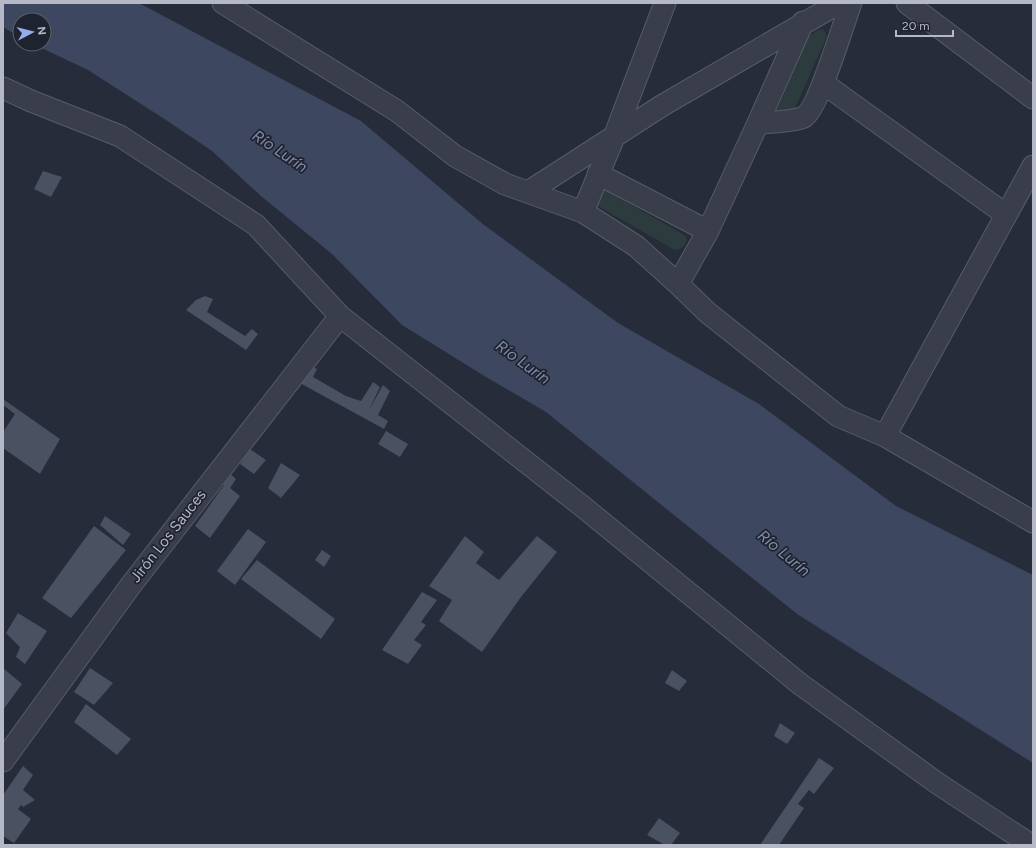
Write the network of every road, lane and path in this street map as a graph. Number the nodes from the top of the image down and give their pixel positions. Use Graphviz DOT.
graph roads {
  1 [pos="223,3"];
  2 [pos="665,3"];
  3 [pos="811,3"];
  4 [pos="839,3"];
  5 [pos="851,3"];
  6 [pos="907,3"];
  7 [pos="802,26"];
  8 [pos="823,82"];
  9 [pos="3,88"];
  10 [pos="1033,98"];
  11 [pos="758,124"];
  12 [pos="614,137"];
  13 [pos="1033,166"];
  14 [pos="598,174"];
  15 [pos="528,192"];
  16 [pos="583,212"];
  17 [pos="1005,214"];
  18 [pos="708,231"];
  19 [pos="678,284"];
  20 [pos="340,316"];
  21 [pos="886,436"];
  22 [pos="1033,522"];
  23 [pos="3,761"];
  24 [pos="1031,845"];
  1 -- 15 [label="street"];
  2 -- 12 [label="street"];
  3 -- 7 [label="street"];
  4 -- 7 [label="street"];
  5 -- 8 [label="street"];
  6 -- 10 [label="street"];
  7 -- 11 [label="street"];
  7 -- 12 [label="street"];
  8 -- 11 [label="street"];
  8 -- 17 [label="street"];
  9 -- 20 [label="street"];
  11 -- 18 [label="street"];
  12 -- 14 [label="street"];
  12 -- 15 [label="street"];
  13 -- 17 [label="street"];
  14 -- 16 [label="street"];
  14 -- 18 [label="street"];
  15 -- 16 [label="street"];
  16 -- 19 [label="street"];
  17 -- 21 [label="street"];
  18 -- 19 [label="street"];
  19 -- 21 [label="street"];
  20 -- 23 [label="street, Jirón Los Sauces"];
  20 -- 24 [label="street"];
  21 -- 22 [label="street"];
}
